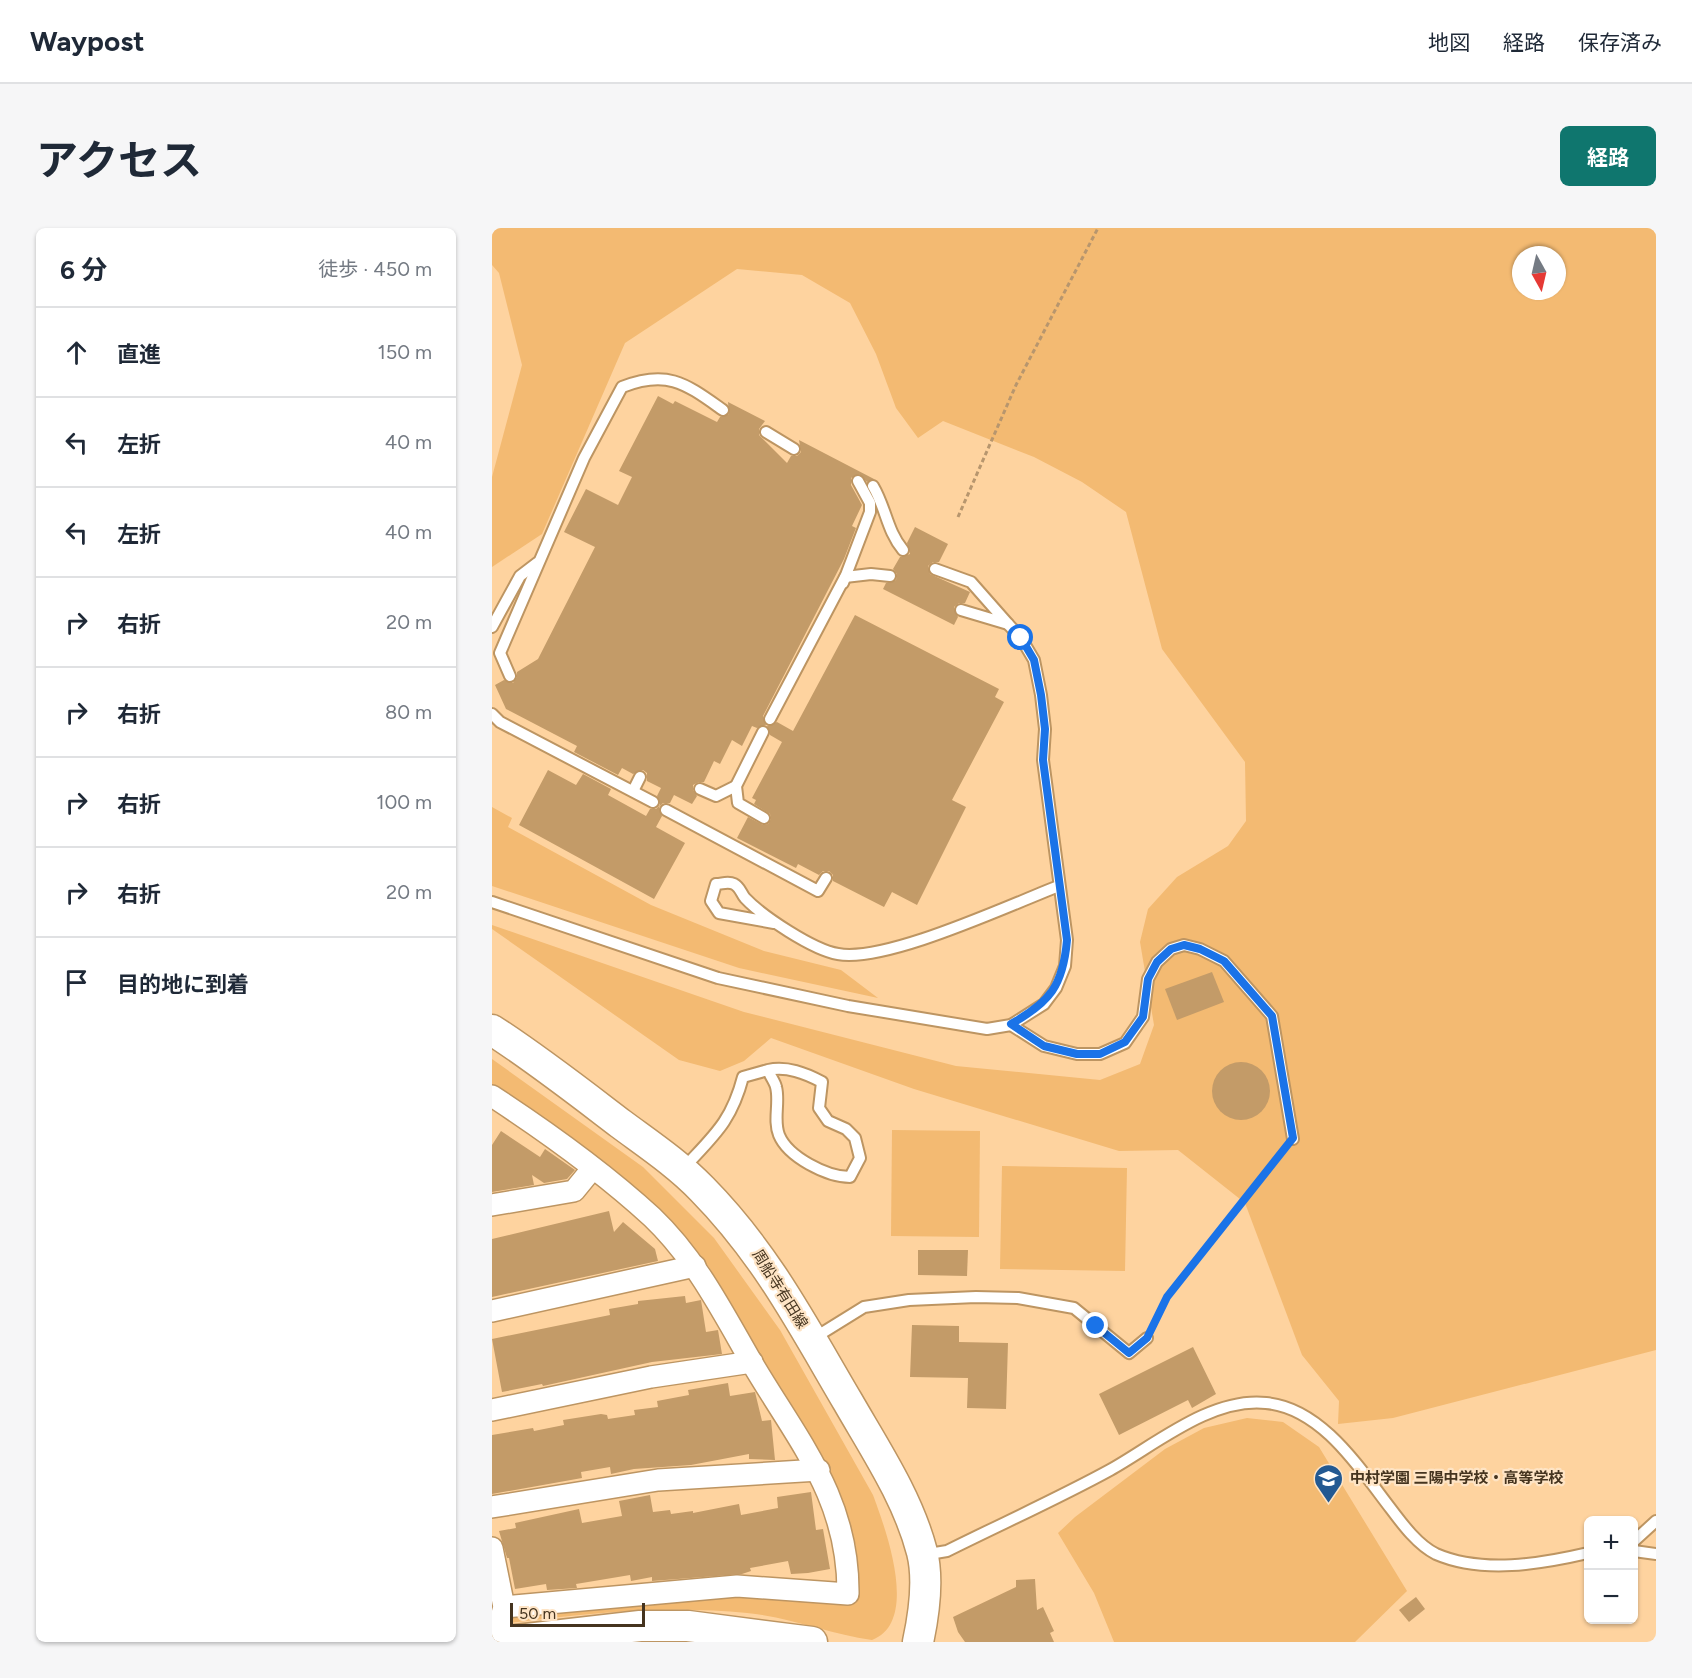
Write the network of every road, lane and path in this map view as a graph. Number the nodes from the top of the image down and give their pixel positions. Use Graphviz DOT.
graph roads {
  1 [pos="1098,228"];
  2 [pos="723,410"];
  3 [pos="766,432"];
  4 [pos="794,449"];
  5 [pos="858,481"];
  6 [pos="873,486"];
  7 [pos="958,517"];
  8 [pos="903,550"];
  9 [pos="537,563"];
  10 [pos="936,568"];
  11 [pos="890,576"];
  12 [pos="840,588"];
  13 [pos="961,610"];
  14 [pos="1008,624"];
  15 [pos="492,627"];
  16 [pos="510,676"];
  17 [pos="492,714"];
  18 [pos="770,718"];
  19 [pos="763,732"];
  20 [pos="640,777"];
  21 [pos="736,786"];
  22 [pos="700,789"];
  23 [pos="633,791"];
  24 [pos="653,802"];
  25 [pos="666,810"];
  26 [pos="764,818"];
  27 [pos="826,878"];
  28 [pos="1059,886"];
  29 [pos="492,902"];
  30 [pos="774,923"];
  31 [pos="1011,1024"];
  32 [pos="492,1030"];
  33 [pos="768,1070"];
  34 [pos="492,1096"];
  35 [pos="1293,1138"];
  36 [pos="592,1169"];
  37 [pos="682,1170"];
  38 [pos="492,1205"];
  39 [pos="695,1266"];
  40 [pos="492,1311"];
  41 [pos="1147,1338"];
  42 [pos="812,1340"];
  43 [pos="752,1362"];
  44 [pos="492,1410"];
  45 [pos="819,1470"];
  46 [pos="492,1507"];
  47 [pos="1656,1521"];
  48 [pos="1638,1537"];
  49 [pos="492,1548"];
  50 [pos="1638,1552"];
  51 [pos="1584,1554"];
  52 [pos="1656,1554"];
  53 [pos="923,1555"];
  54 [pos="504,1607"];
  55 [pos="502,1642"];
  56 [pos="812,1642"];
  57 [pos="918,1642"];
  1 -- 7 [label="path"];
  2 -- 9 [label="lane"];
  3 -- 4 [label="lane"];
  5 -- 12 [label="lane"];
  6 -- 8 [label="lane"];
  9 -- 15 [label="lane"];
  9 -- 16 [label="lane"];
  10 -- 14 [label="lane"];
  11 -- 12 [label="lane"];
  12 -- 18 [label="lane"];
  13 -- 14 [label="lane"];
  14 -- 28 [label="lane"];
  17 -- 23 [label="lane"];
  19 -- 21 [label="lane"];
  20 -- 23 [label="lane"];
  21 -- 22 [label="lane"];
  21 -- 26 [label="lane"];
  23 -- 24 [label="lane"];
  25 -- 27 [label="lane"];
  28 -- 30 [label="lane"];
  28 -- 31 [label="lane"];
  29 -- 31 [label="lane"];
  30 -- 30 [label="lane"];
  31 -- 35 [label="lane"];
  32 -- 37 [label="main road, 周船寺有田線"];
  33 -- 33 [label="lane"];
  33 -- 37 [label="lane"];
  34 -- 36 [label="street"];
  35 -- 41 [label="path"];
  36 -- 38 [label="street"];
  36 -- 39 [label="street"];
  37 -- 42 [label="main road, 周船寺有田線"];
  39 -- 40 [label="street"];
  39 -- 43 [label="street"];
  41 -- 42 [label="lane"];
  42 -- 53 [label="main road, 周船寺有田線"];
  43 -- 44 [label="street"];
  43 -- 45 [label="street"];
  45 -- 46 [label="street"];
  45 -- 54 [label="street"];
  47 -- 48 [label="lane"];
  49 -- 54 [label="street"];
  50 -- 52 [label="lane"];
  51 -- 53 [label="lane"];
  53 -- 57 [label="main road, 周船寺有田線"];
  54 -- 55 [label="street"];
  55 -- 56 [label="main road"];
}
